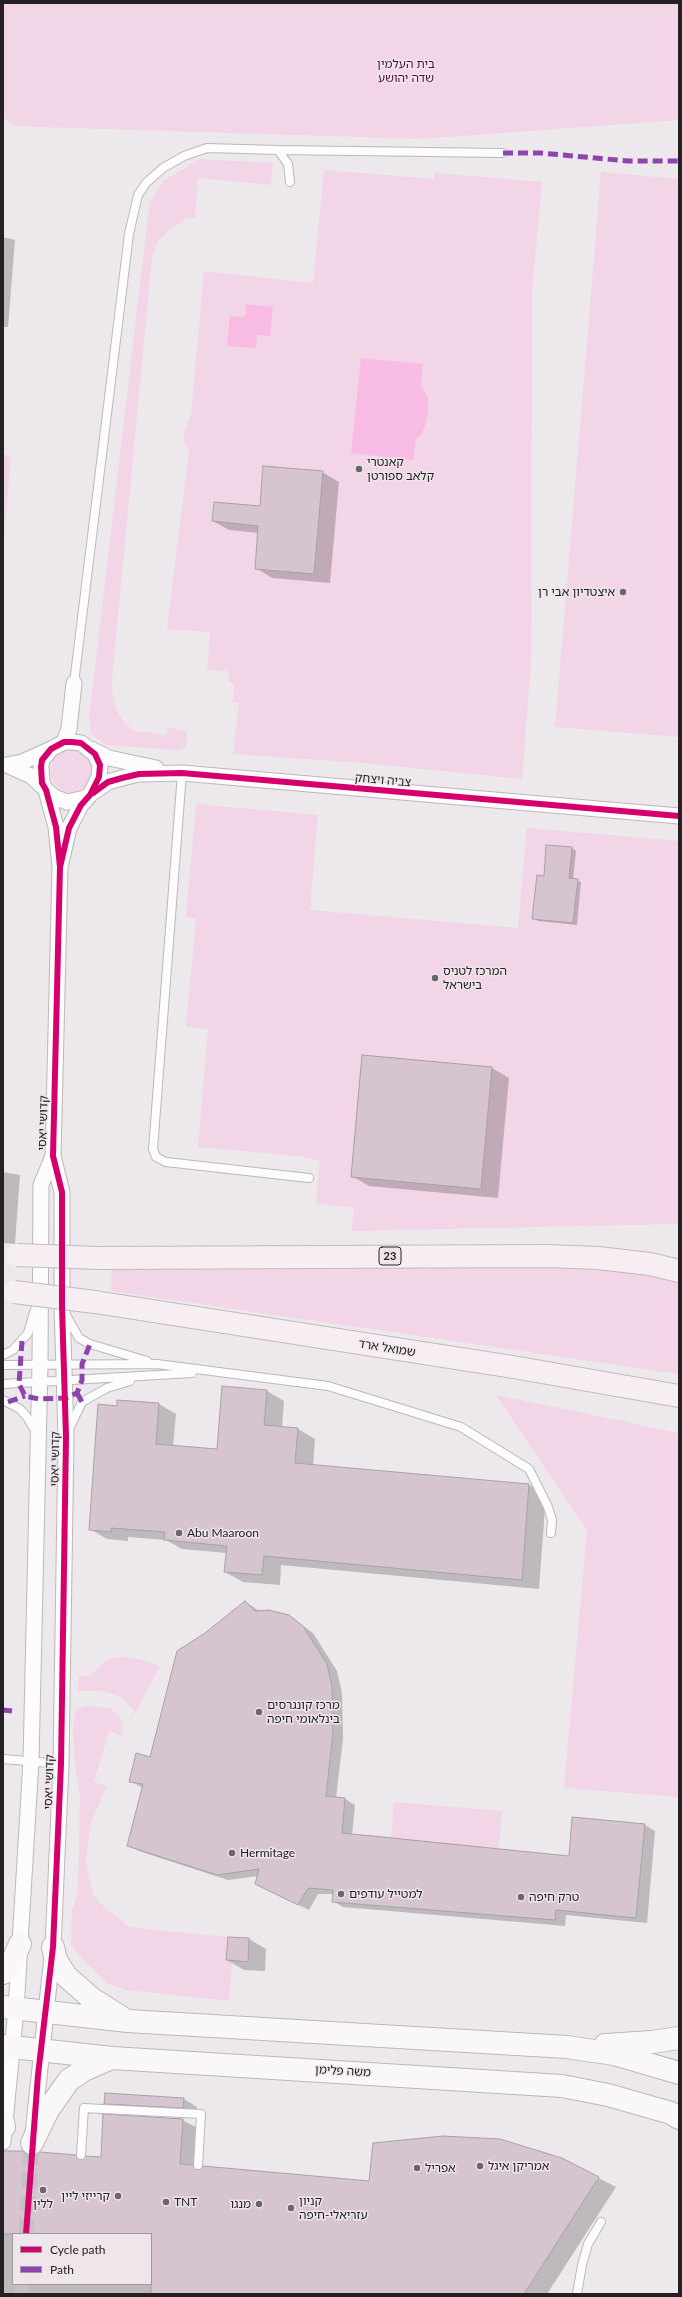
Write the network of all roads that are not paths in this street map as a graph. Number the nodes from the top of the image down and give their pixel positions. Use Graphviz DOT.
graph roads {
  1 [pos="278,150"];
  2 [pos="503,153"];
  3 [pos="290,182"];
  4 [pos="74,683"];
  5 [pos="64,742"];
  6 [pos="89,748"];
  7 [pos="51,749"];
  8 [pos="5,764"];
  9 [pos="182,773"];
  10 [pos="46,790"];
  11 [pos="90,795"];
  12 [pos="679,816"];
  13 [pos="60,867"];
  14 [pos="53,1156"];
  15 [pos="309,1178"];
  16 [pos="10,1255"];
  17 [pos="679,1261"];
  18 [pos="650,1264"];
  19 [pos="679,1271"];
  20 [pos="9,1291"];
  21 [pos="39,1294"];
  22 [pos="62,1306"];
  23 [pos="3,1355"];
  24 [pos="40,1364"];
  25 [pos="157,1364"];
  26 [pos="3,1365"];
  27 [pos="64,1365"];
  28 [pos="205,1371"];
  29 [pos="158,1376"];
  30 [pos="65,1381"];
  31 [pos="39,1383"];
  32 [pos="3,1384"];
  33 [pos="604,1384"];
  34 [pos="679,1396"];
  35 [pos="3,1400"];
  36 [pos="679,1406"];
  37 [pos="38,1436"];
  38 [pos="66,1437"];
  39 [pos="551,1533"];
  40 [pos="3,1759"];
  41 [pos="31,1761"];
  42 [pos="62,1764"];
  43 [pos="20,1944"];
  44 [pos="53,1947"];
  45 [pos="3,1973"];
  46 [pos="10,2008"];
  47 [pos="46,2013"];
  48 [pos="128,2021"];
  49 [pos="679,2038"];
  50 [pos="7,2046"];
  51 [pos="568,2047"];
  52 [pos="41,2050"];
  53 [pos="112,2058"];
  54 [pos="679,2073"];
  55 [pos="679,2118"];
  56 [pos="3,2130"];
  57 [pos="31,2147"];
  58 [pos="81,2156"];
  59 [pos="198,2165"];
  60 [pos="601,2222"];
  61 [pos="577,2294"];
  1 -- 2 [label="lane"];
  1 -- 3 [label="lane"];
  1 -- 4 [label="lane"];
  4 -- 5 [label="street"];
  5 -- 6 [label="street"];
  5 -- 7 [label="street"];
  6 -- 9 [label="street, צביה ויצחק"];
  6 -- 11 [label="street"];
  7 -- 8 [label="street"];
  7 -- 10 [label="street"];
  8 -- 10 [label="street"];
  9 -- 11 [label="street, צביה ויצחק"];
  9 -- 12 [label="street, צביה ויצחק"];
  9 -- 15 [label="lane"];
  10 -- 11 [label="street"];
  10 -- 13 [label="street, קדושי יאסי"];
  11 -- 13 [label="street, קדושי יאסי"];
  13 -- 14 [label="street, קדושי יאסי"];
  14 -- 21 [label="street, קדושי יאסי"];
  14 -- 22 [label="street, קדושי יאסי"];
  16 -- 18 [label="highway, 23, bridge"];
  17 -- 18 [label="highway"];
  18 -- 19 [label="highway, 23"];
  20 -- 33 [label="highway, שמואל ארד, bridge"];
  21 -- 23 [label="lane"];
  21 -- 24 [label="street, קדושי יאסי"];
  22 -- 25 [label="lane"];
  22 -- 27 [label="street, קדושי יאסי"];
  24 -- 26 [label="lane"];
  24 -- 27 [label="lane"];
  24 -- 31 [label="street, קדושי יאסי"];
  25 -- 27 [label="lane"];
  25 -- 28 [label="lane"];
  27 -- 30 [label="street, קדושי יאסי"];
  28 -- 29 [label="lane"];
  28 -- 39 [label="lane"];
  29 -- 30 [label="lane"];
  29 -- 38 [label="lane"];
  30 -- 31 [label="lane"];
  30 -- 38 [label="street, קדושי יאסי"];
  31 -- 32 [label="lane"];
  31 -- 37 [label="street, קדושי יאסי"];
  33 -- 34 [label="highway, שמואל ארד"];
  33 -- 36 [label="highway"];
  35 -- 37 [label="lane"];
  37 -- 41 [label="street, קדושי יאסי"];
  38 -- 42 [label="street, קדושי יאסי"];
  40 -- 41 [label="lane"];
  41 -- 42 [label="lane"];
  41 -- 43 [label="street, קדושי יאסי"];
  42 -- 44 [label="street, קדושי יאסי"];
  43 -- 45 [label="main road"];
  43 -- 46 [label="street, קדושי יאסי"];
  44 -- 47 [label="street, קדושי יאסי"];
  44 -- 48 [label="main road"];
  46 -- 47 [label="main road"];
  46 -- 50 [label="street, קדושי יאסי"];
  47 -- 48 [label="main road"];
  47 -- 52 [label="street, קדושי יאסי"];
  48 -- 51 [label="main road"];
  49 -- 51 [label="main road"];
  50 -- 52 [label="main road, משה פלימן"];
  50 -- 56 [label="street, קדושי יאסי"];
  51 -- 54 [label="main road"];
  52 -- 53 [label="main road, משה פלימן"];
  52 -- 57 [label="street, קדושי יאסי"];
  53 -- 55 [label="main road, משה פלימן"];
  53 -- 57 [label="main road"];
  58 -- 59 [label="lane"];
  60 -- 61 [label="lane"];
}
